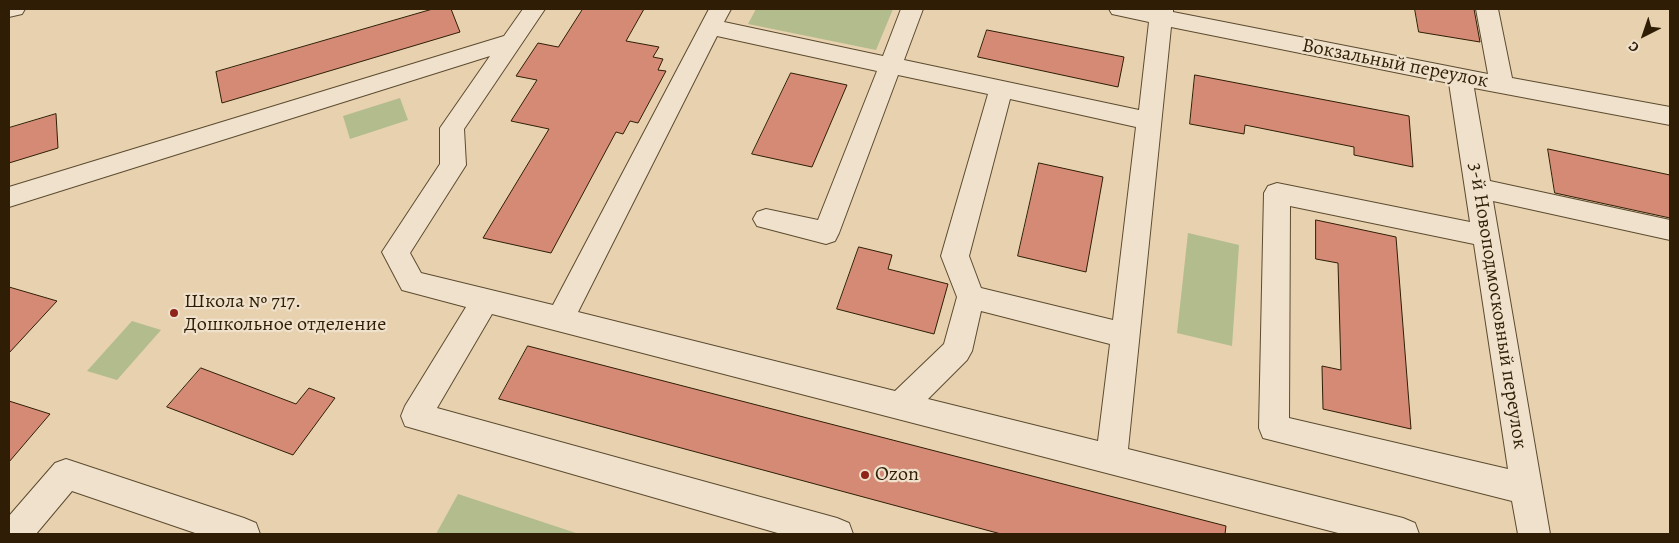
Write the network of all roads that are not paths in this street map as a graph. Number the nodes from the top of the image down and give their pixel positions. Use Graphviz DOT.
graph roads {
  1 [pos="14,9"];
  2 [pos="534,9"];
  3 [pos="912,9"];
  4 [pos="1120,9"];
  5 [pos="1487,9"];
  6 [pos="9,10"];
  7 [pos="1161,13"];
  8 [pos="715,18"];
  9 [pos="512,41"];
  10 [pos="890,65"];
  11 [pos="1460,77"];
  12 [pos="1502,85"];
  13 [pos="1001,89"];
  14 [pos="1670,116"];
  15 [pos="1149,121"];
  16 [pos="1478,188"];
  17 [pos="9,197"];
  18 [pos="766,219"];
  19 [pos="1670,230"];
  20 [pos="1485,236"];
  21 [pos="971,297"];
  22 [pos="485,300"];
  23 [pos="560,319"];
  24 [pos="1125,335"];
  25 [pos="900,406"];
  26 [pos="1111,460"];
  27 [pos="1527,489"];
  28 [pos="225,532"];
  29 [pos="15,534"];
  30 [pos="837,534"];
  31 [pos="1403,534"];
  32 [pos="1534,534"];
  1 -- 6 [label="street"];
  2 -- 9 [label="street"];
  3 -- 10 [label="street"];
  4 -- 7 [label="street, Вокзальный переулок"];
  5 -- 12 [label="street"];
  7 -- 11 [label="street, Вокзальный переулок"];
  7 -- 15 [label="street"];
  8 -- 10 [label="street"];
  8 -- 23 [label="street"];
  9 -- 17 [label="street"];
  9 -- 22 [label="street"];
  10 -- 13 [label="street"];
  10 -- 18 [label="street"];
  11 -- 12 [label="street, Вокзальный переулок"];
  11 -- 16 [label="street, 3-й Новоподмосковный переулок"];
  12 -- 14 [label="street, Вокзальный переулок"];
  13 -- 15 [label="street"];
  13 -- 21 [label="street"];
  15 -- 24 [label="street"];
  16 -- 19 [label="street"];
  16 -- 20 [label="street, 3-й Новоподмосковный переулок"];
  20 -- 27 [label="street, 3-й Новоподмосковный переулок"];
  20 -- 27 [label="street"];
  21 -- 24 [label="street"];
  21 -- 25 [label="street"];
  22 -- 23 [label="street"];
  22 -- 30 [label="street"];
  23 -- 25 [label="street"];
  24 -- 26 [label="street"];
  25 -- 26 [label="street"];
  26 -- 31 [label="street"];
  27 -- 32 [label="street, 3-й Новоподмосковный переулок"];
  28 -- 29 [label="street"];
}
